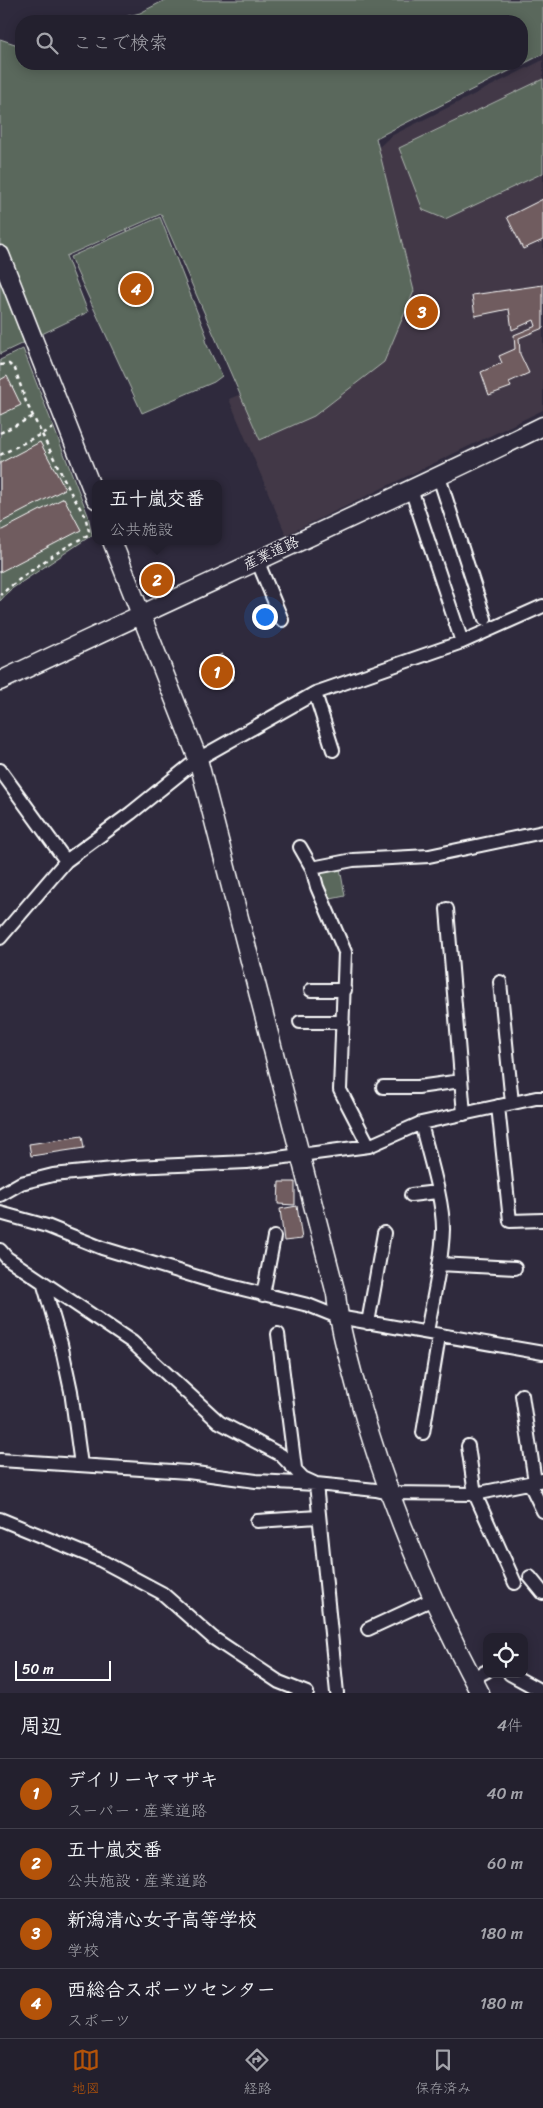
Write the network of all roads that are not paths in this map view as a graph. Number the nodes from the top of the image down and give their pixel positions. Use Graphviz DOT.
graph roads {
  1 [pos="0,255"];
  2 [pos="543,426"];
  3 [pos="439,477"];
  4 [pos="92,489"];
  5 [pos="411,489"];
  6 [pos="114,545"];
  7 [pos="256,560"];
  8 [pos="543,606"];
  9 [pos="141,614"];
  10 [pos="485,618"];
  11 [pos="282,620"];
  12 [pos="462,642"];
  13 [pos="0,681"];
  14 [pos="315,693"];
  15 [pos="333,750"];
  16 [pos="198,760"];
  17 [pos="0,770"];
  18 [pos="543,832"];
  19 [pos="300,848"];
  20 [pos="66,861"];
  21 [pos="312,868"];
  22 [pos="447,909"];
  23 [pos="0,938"];
  24 [pos="500,982"];
  25 [pos="311,990"];
  26 [pos="345,990"];
  27 [pos="300,1022"];
  28 [pos="343,1022"];
  29 [pos="461,1081"];
  30 [pos="383,1087"];
  31 [pos="543,1098"];
  32 [pos="512,1103"];
  33 [pos="498,1106"];
  34 [pos="464,1114"];
  35 [pos="421,1123"];
  36 [pos="368,1146"];
  37 [pos="299,1155"];
  38 [pos="438,1192"];
  39 [pos="0,1195"];
  40 [pos="411,1195"];
  41 [pos="0,1213"];
  42 [pos="543,1220"];
  43 [pos="384,1233"];
  44 [pos="274,1237"];
  45 [pos="0,1250"];
  46 [pos="439,1264"];
  47 [pos="514,1268"];
  48 [pos="44,1282"];
  49 [pos="263,1295"];
  50 [pos="338,1317"];
  51 [pos="368,1323"];
  52 [pos="427,1332"];
  53 [pos="278,1334"];
  54 [pos="439,1336"];
  55 [pos="543,1345"];
  56 [pos="543,1353"];
  57 [pos="522,1395"];
  58 [pos="423,1433"];
  59 [pos="468,1446"];
  60 [pos="0,1460"];
  61 [pos="81,1465"];
  62 [pos="295,1468"];
  63 [pos="536,1482"];
  64 [pos="316,1484"];
  65 [pos="389,1493"];
  66 [pos="475,1494"];
  67 [pos="543,1512"];
  68 [pos="318,1517"];
  69 [pos="0,1519"];
  70 [pos="257,1521"];
  71 [pos="530,1577"];
  72 [pos="514,1583"];
  73 [pos="543,1593"];
  74 [pos="433,1599"];
  75 [pos="368,1628"];
  76 [pos="519,1678"];
  77 [pos="480,1681"];
  78 [pos="541,1688"];
  79 [pos="307,1693"];
  80 [pos="337,1693"];
  1 -- 4 [label="street"];
  2 -- 3 [label="street, 産業道路"];
  3 -- 5 [label="street, 産業道路"];
  3 -- 10 [label="street"];
  5 -- 7 [label="street, 産業道路"];
  5 -- 12 [label="street"];
  6 -- 9 [label="street"];
  7 -- 9 [label="street, 産業道路"];
  7 -- 11 [label="street"];
  8 -- 12 [label="street"];
  9 -- 13 [label="street, 産業道路"];
  9 -- 16 [label="street"];
  12 -- 14 [label="street"];
  14 -- 15 [label="street"];
  14 -- 16 [label="street"];
  16 -- 20 [label="street"];
  16 -- 37 [label="street"];
  17 -- 20 [label="street"];
  18 -- 21 [label="street"];
  19 -- 21 [label="street"];
  20 -- 23 [label="street"];
  21 -- 26 [label="street"];
  22 -- 29 [label="street"];
  24 -- 32 [label="street"];
  25 -- 26 [label="street"];
  26 -- 28 [label="street"];
  27 -- 28 [label="street"];
  28 -- 36 [label="street"];
  29 -- 30 [label="street"];
  29 -- 34 [label="street"];
  31 -- 32 [label="street"];
  32 -- 33 [label="street"];
  33 -- 34 [label="street"];
  33 -- 42 [label="street"];
  34 -- 35 [label="street"];
  35 -- 36 [label="street"];
  35 -- 38 [label="street"];
  36 -- 37 [label="street"];
  37 -- 39 [label="street"];
  37 -- 50 [label="street"];
  38 -- 40 [label="street"];
  38 -- 46 [label="street"];
  41 -- 49 [label="street"];
  43 -- 51 [label="street"];
  44 -- 49 [label="street"];
  45 -- 48 [label="street"];
  46 -- 47 [label="street"];
  46 -- 52 [label="street"];
  48 -- 61 [label="street"];
  48 -- 62 [label="street"];
  49 -- 50 [label="street"];
  50 -- 51 [label="street"];
  50 -- 65 [label="street"];
  51 -- 52 [label="street"];
  52 -- 54 [label="street"];
  53 -- 62 [label="street"];
  54 -- 56 [label="street"];
  54 -- 58 [label="street"];
  55 -- 56 [label="street"];
  57 -- 63 [label="street"];
  59 -- 66 [label="street"];
  60 -- 61 [label="street"];
  61 -- 64 [label="street"];
  62 -- 64 [label="street"];
  63 -- 66 [label="street"];
  63 -- 67 [label="street"];
  64 -- 65 [label="street"];
  64 -- 68 [label="street"];
  65 -- 66 [label="street"];
  65 -- 74 [label="street"];
  66 -- 72 [label="street"];
  68 -- 70 [label="street"];
  68 -- 80 [label="street"];
  69 -- 79 [label="street"];
  71 -- 73 [label="street"];
  74 -- 75 [label="street"];
  74 -- 77 [label="street"];
  76 -- 78 [label="street"];
}
